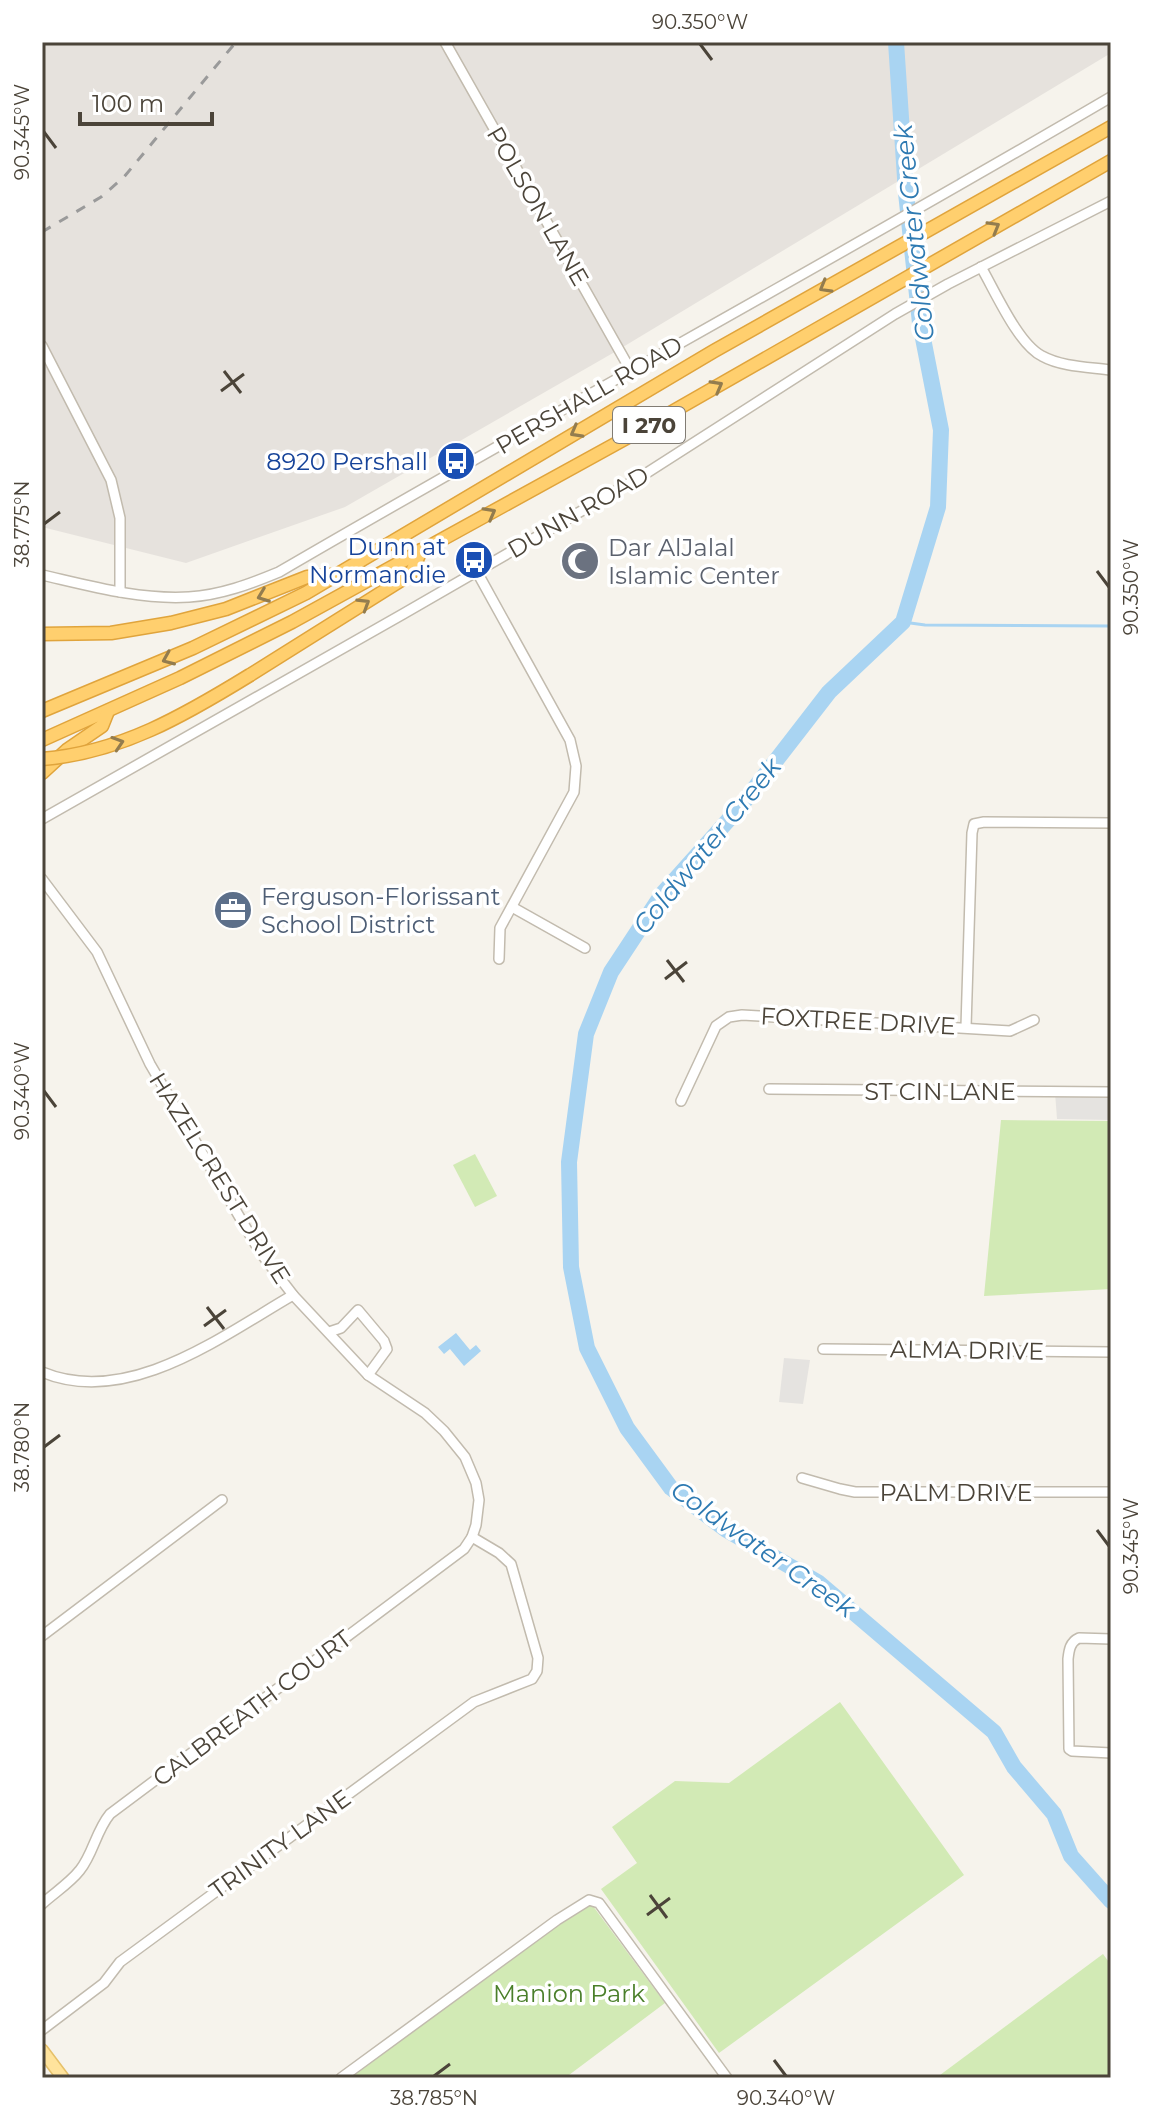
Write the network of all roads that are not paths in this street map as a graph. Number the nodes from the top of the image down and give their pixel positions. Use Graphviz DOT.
graph roads {
  1 [pos="445,42"];
  2 [pos="1111,97"];
  3 [pos="1111,127"];
  4 [pos="1111,161"];
  5 [pos="1111,201"];
  6 [pos="981,267"];
  7 [pos="42,346"];
  8 [pos="1111,370"];
  9 [pos="631,371"];
  10 [pos="421,550"];
  11 [pos="477,572"];
  12 [pos="42,575"];
  13 [pos="337,575"];
  14 [pos="120,592"];
  15 [pos="42,634"];
  16 [pos="42,711"];
  17 [pos="108,711"];
  18 [pos="42,740"];
  19 [pos="42,759"];
  20 [pos="42,773"];
  21 [pos="42,819"];
  22 [pos="1111,823"];
  23 [pos="42,879"];
  24 [pos="512,907"];
  25 [pos="585,948"];
  26 [pos="499,959"];
  27 [pos="1034,1020"];
  28 [pos="966,1027"];
  29 [pos="769,1089"];
  30 [pos="1111,1092"];
  31 [pos="681,1101"];
  32 [pos="293,1295"];
  33 [pos="329,1332"];
  34 [pos="823,1349"];
  35 [pos="1111,1352"];
  36 [pos="42,1372"];
  37 [pos="368,1375"];
  38 [pos="802,1478"];
  39 [pos="1111,1492"];
  40 [pos="222,1500"];
  41 [pos="476,1525"];
  42 [pos="472,1537"];
  43 [pos="42,1636"];
  44 [pos="1111,1639"];
  45 [pos="1111,1753"];
  46 [pos="42,1904"];
  47 [pos="42,2030"];
  48 [pos="42,2050"];
  49 [pos="63,2078"];
  50 [pos="341,2078"];
  51 [pos="727,2078"];
  1 -- 9 [label="street, POLSON LANE"];
  2 -- 9 [label="street, PERSHALL ROAD"];
  3 -- 13 [label="highway, I 270, one-way"];
  10 -- 4 [label="highway, I 270, one-way"];
  5 -- 6 [label="street, DUNN ROAD"];
  6 -- 8 [label="street"];
  6 -- 11 [label="street, DUNN ROAD"];
  7 -- 14 [label="street"];
  9 -- 14 [label="street, PERSHALL ROAD"];
  10 -- 17 [label="highway, I 270"];
  19 -- 10 [label="highway, one-way, bridge"];
  11 -- 21 [label="street, DUNN ROAD"];
  11 -- 24 [label="street"];
  12 -- 14 [label="street, PERSHALL ROAD"];
  13 -- 15 [label="highway, one-way"];
  13 -- 16 [label="highway, I 270, one-way"];
  17 -- 18 [label="highway, I 270"];
  17 -- 20 [label="highway"];
  22 -- 28 [label="street"];
  23 -- 32 [label="street, HAZELCREST DRIVE"];
  24 -- 25 [label="street"];
  24 -- 26 [label="street"];
  27 -- 28 [label="street, FOXTREE DRIVE"];
  28 -- 31 [label="street, FOXTREE DRIVE"];
  29 -- 30 [label="street, ST CIN LANE"];
  32 -- 33 [label="street, HAZELCREST DRIVE"];
  32 -- 36 [label="street"];
  33 -- 37 [label="street, HAZELCREST DRIVE"];
  33 -- 37 [label="street"];
  34 -- 35 [label="street, ALMA DRIVE"];
  37 -- 41 [label="street, HAZELCREST DRIVE"];
  38 -- 39 [label="street, PALM DRIVE"];
  40 -- 43 [label="street"];
  41 -- 42 [label="street, CALBREATH COURT"];
  42 -- 46 [label="street, CALBREATH COURT"];
  42 -- 47 [label="street, TRINITY LANE"];
  44 -- 45 [label="street"];
  48 -- 49 [label="main road"];
  50 -- 51 [label="street"];
}
